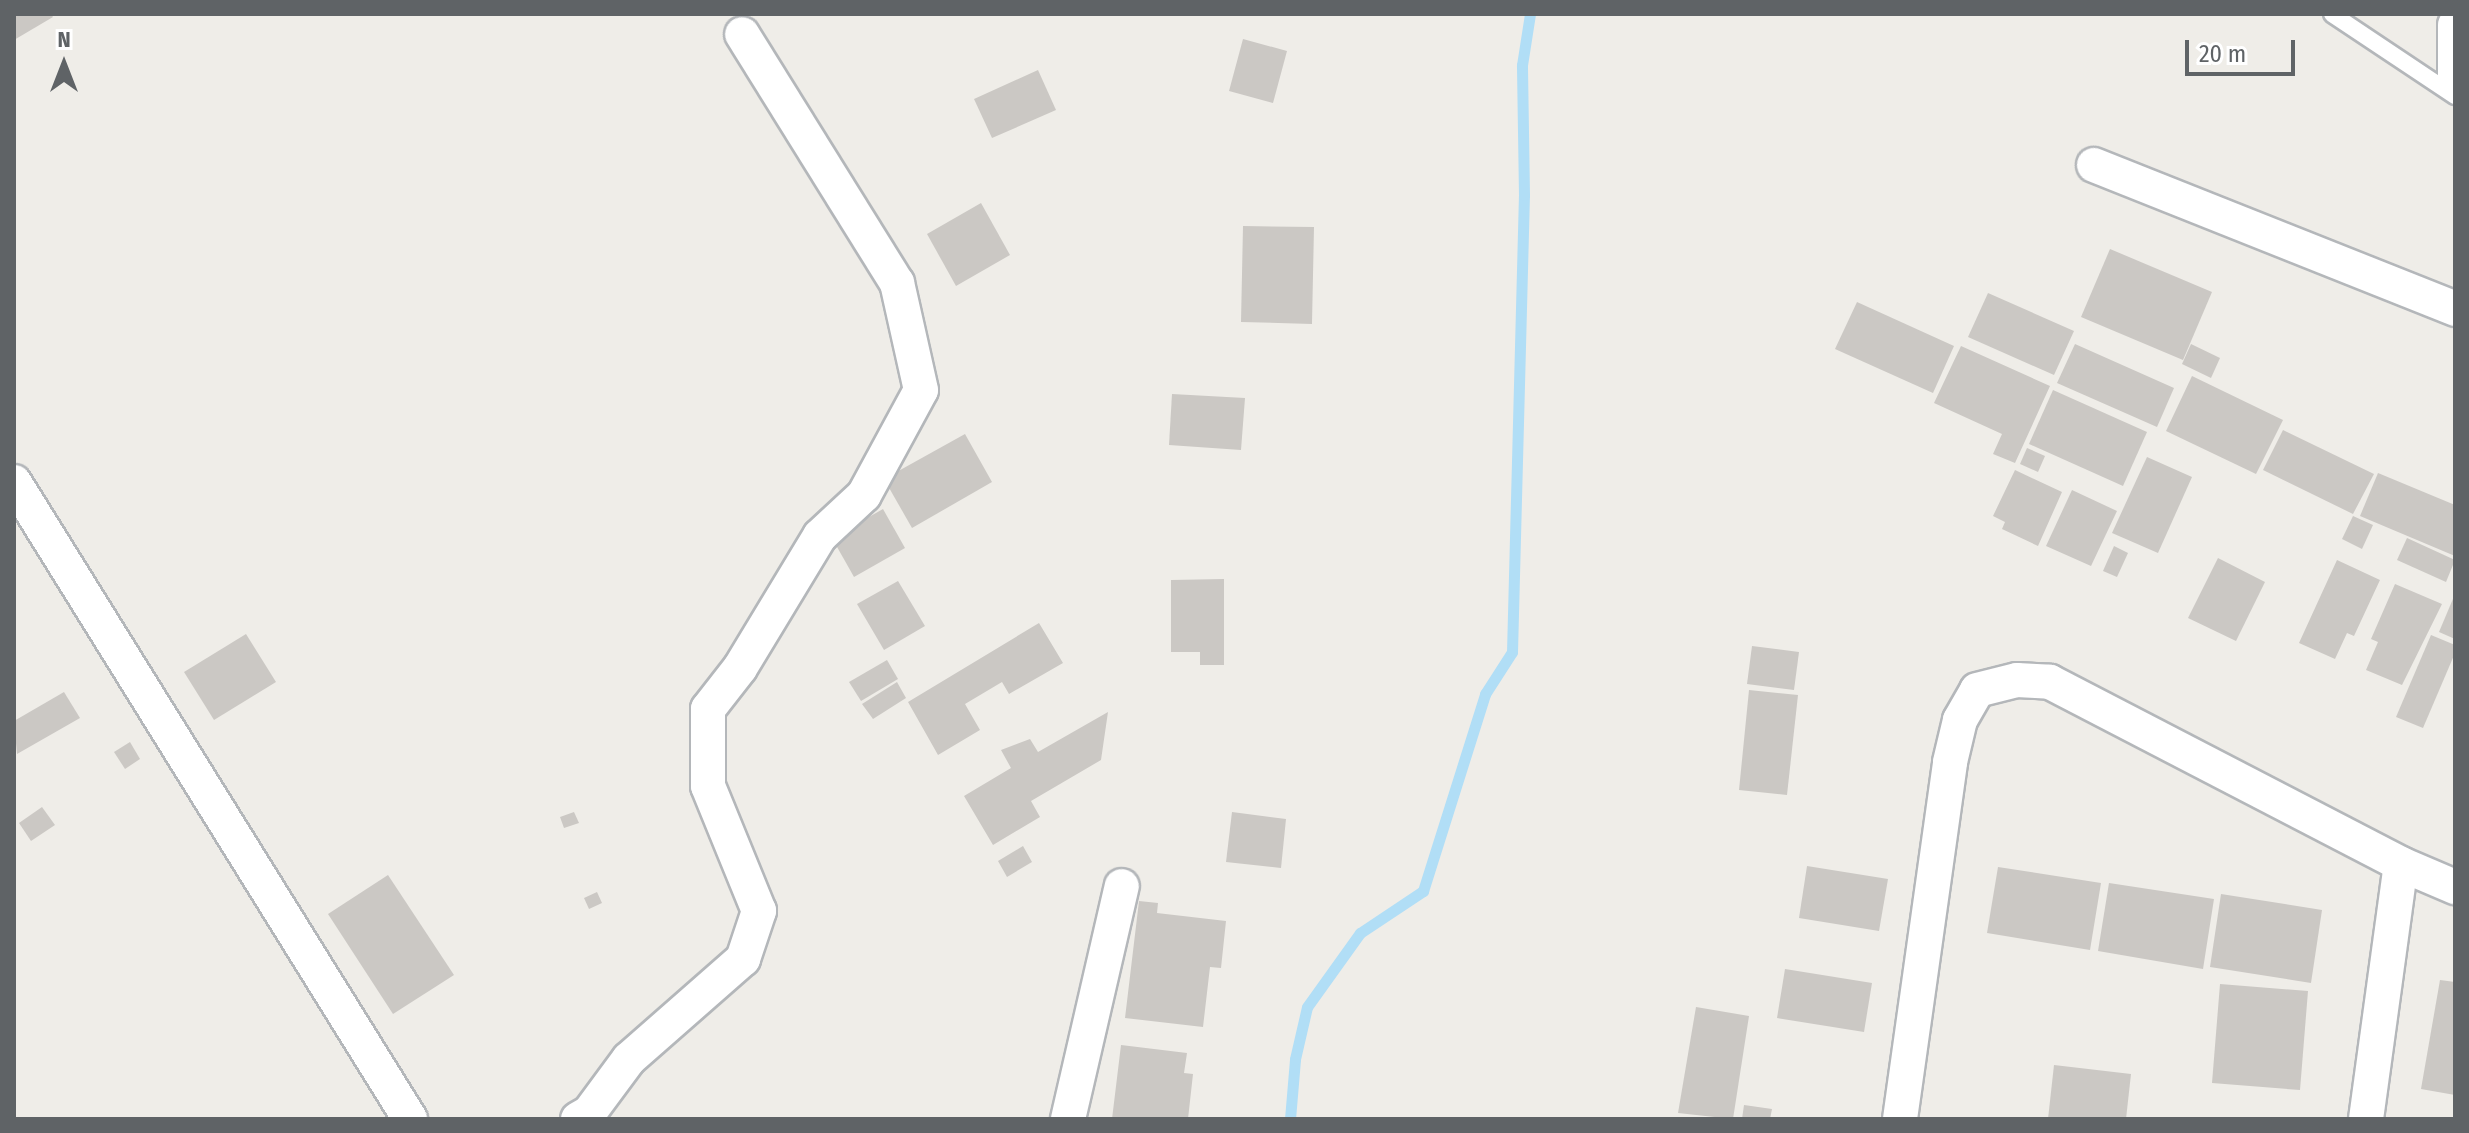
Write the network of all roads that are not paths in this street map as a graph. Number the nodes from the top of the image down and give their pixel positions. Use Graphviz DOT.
graph roads {
  1 [pos="2332,14"];
  2 [pos="2455,25"];
  3 [pos="742,34"];
  4 [pos="2455,81"];
  5 [pos="2455,96"];
  6 [pos="2094,165"];
  7 [pos="2455,309"];
  8 [pos="14,482"];
  9 [pos="2401,864"];
  10 [pos="1122,886"];
  11 [pos="2455,887"];
  12 [pos="586,1117"];
  13 [pos="410,1119"];
  14 [pos="1068,1119"];
  15 [pos="1900,1119"];
  16 [pos="2366,1119"];
  1 -- 5 [label="lane"];
  2 -- 4 [label="street"];
  3 -- 12 [label="street"];
  6 -- 7 [label="street"];
  8 -- 13 [label="street"];
  9 -- 11 [label="street"];
  9 -- 15 [label="street"];
  9 -- 16 [label="street"];
  10 -- 14 [label="street"];
}
